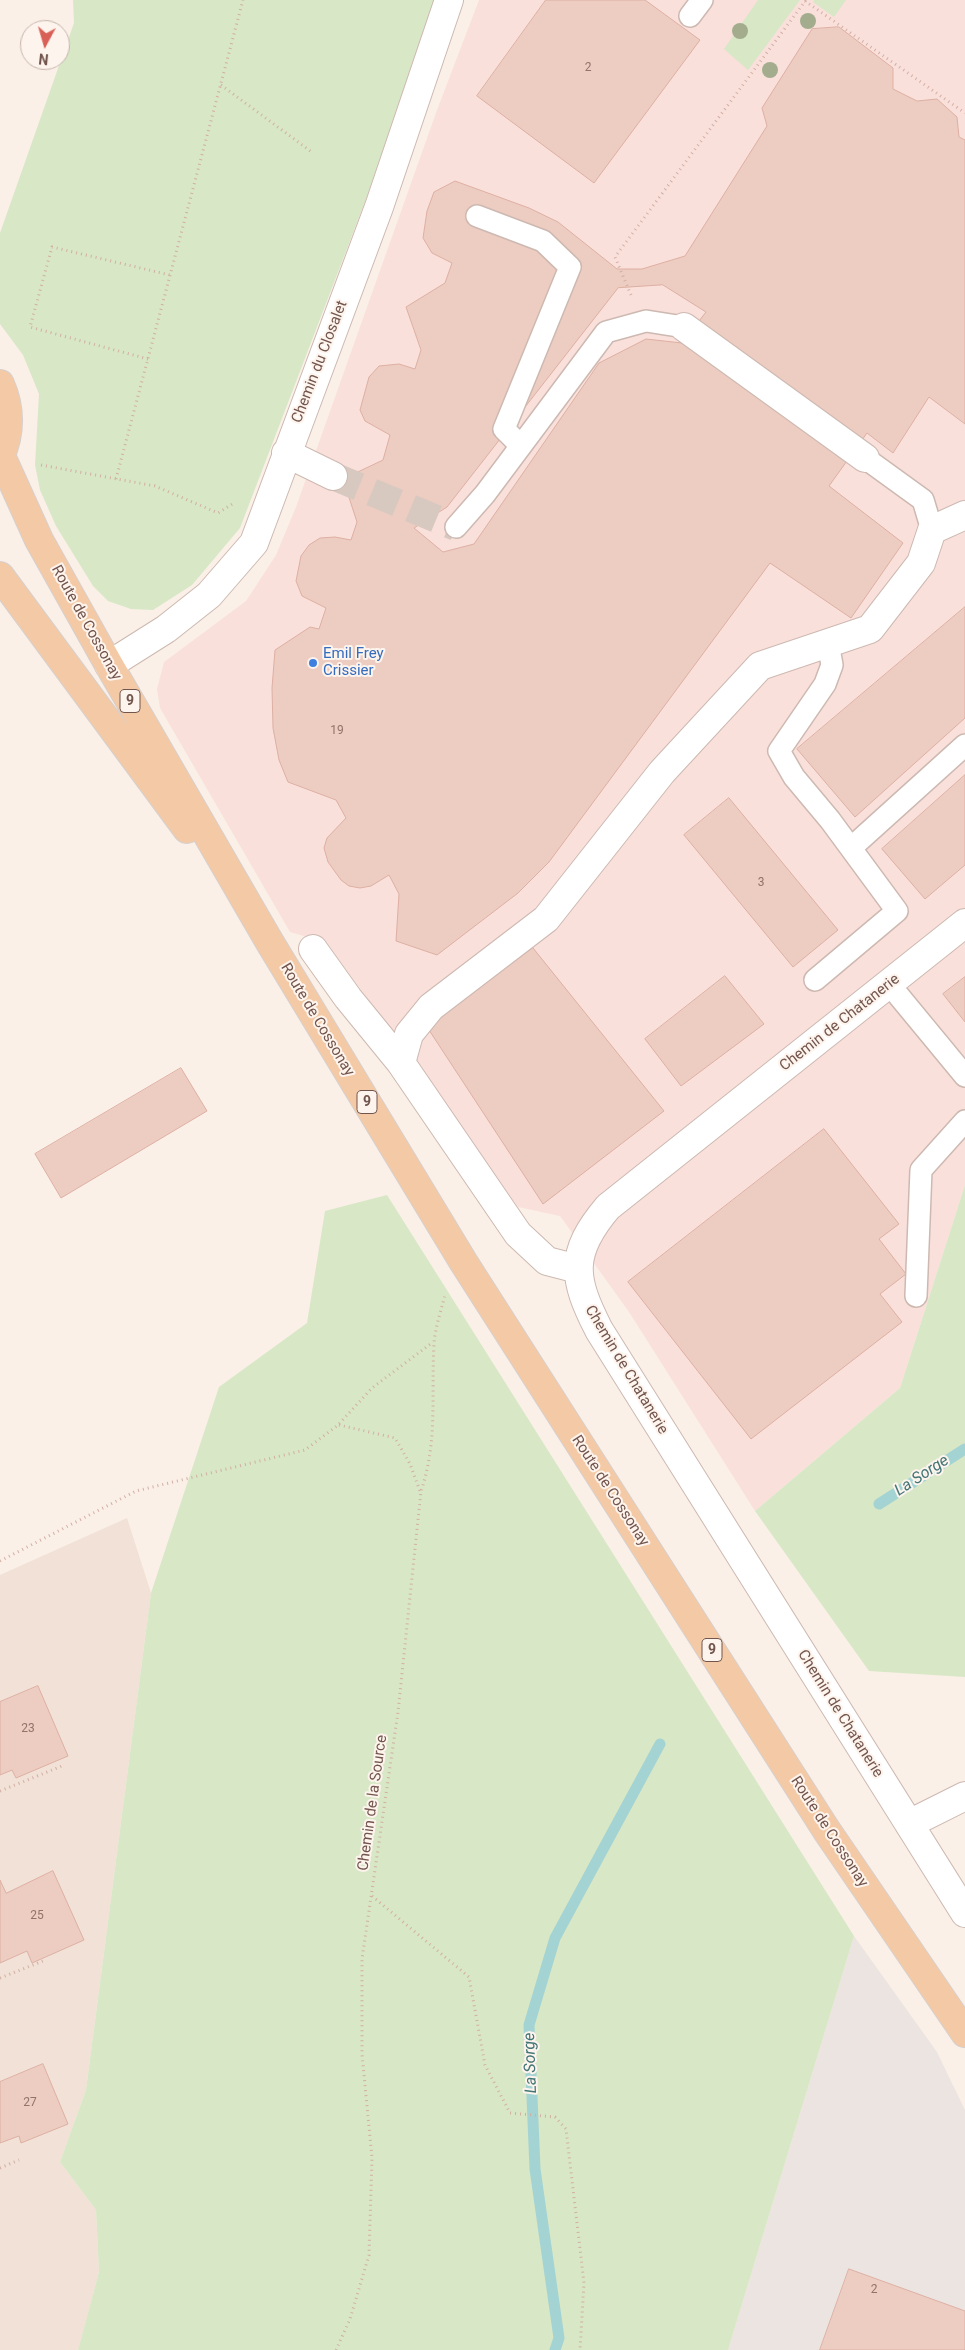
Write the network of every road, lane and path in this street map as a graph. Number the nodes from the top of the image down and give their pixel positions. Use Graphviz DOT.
graph roads {
  1 [pos="243,0"];
  2 [pos="449,0"];
  3 [pos="806,1"];
  4 [pos="221,85"];
  5 [pos="965,113"];
  6 [pos="313,153"];
  7 [pos="477,216"];
  8 [pos="170,275"];
  9 [pos="628,288"];
  10 [pos="684,327"];
  11 [pos="148,359"];
  12 [pos="0,384"];
  13 [pos="521,446"];
  14 [pos="286,453"];
  15 [pos="0,456"];
  16 [pos="865,458"];
  17 [pos="38,464"];
  18 [pos="333,476"];
  19 [pos="116,479"];
  20 [pos="265,513"];
  21 [pos="965,515"];
  22 [pos="456,527"];
  23 [pos="932,530"];
  24 [pos="0,576"];
  25 [pos="828,643"];
  26 [pos="109,665"];
  27 [pos="965,745"];
  28 [pos="851,848"];
  29 [pos="965,923"];
  30 [pos="270,941"];
  31 [pos="313,949"];
  32 [pos="815,980"];
  33 [pos="889,984"];
  34 [pos="401,1063"];
  35 [pos="965,1076"];
  36 [pos="965,1121"];
  37 [pos="464,1263"];
  38 [pos="578,1268"];
  39 [pos="916,1296"];
  40 [pos="434,1342"];
  41 [pos="338,1425"];
  42 [pos="421,1492"];
  43 [pos="0,1561"];
  44 [pos="62,1766"];
  45 [pos="0,1791"];
  46 [pos="965,1796"];
  47 [pos="909,1824"];
  48 [pos="372,1896"];
  49 [pos="965,1913"];
  50 [pos="43,1962"];
  51 [pos="0,1978"];
  52 [pos="965,2033"];
  53 [pos="19,2160"];
  54 [pos="0,2168"];
  55 [pos="336,2350"];
  56 [pos="580,2350"];
  1 -- 4 [label="path"];
  2 -- 14 [label="street, Chemin du Closalet"];
  3 -- 5 [label="path"];
  3 -- 9 [label="path"];
  4 -- 6 [label="path"];
  4 -- 8 [label="path"];
  7 -- 13 [label="lane"];
  8 -- 11 [label="path"];
  8 -- 11 [label="path"];
  10 -- 13 [label="lane"];
  10 -- 16 [label="street"];
  11 -- 19 [label="path"];
  12 -- 15 [label="main road, 9"];
  13 -- 22 [label="lane"];
  14 -- 18 [label="street"];
  14 -- 20 [label="street, Chemin du Closalet"];
  15 -- 26 [label="main road, Route de Cossonay / 9"];
  16 -- 23 [label="lane"];
  17 -- 19 [label="path"];
  19 -- 20 [label="path"];
  20 -- 26 [label="street, Chemin du Closalet"];
  21 -- 23 [label="street"];
  23 -- 25 [label="street"];
  24 -- 30 [label="main road, Route de Cossonay / 9"];
  25 -- 28 [label="lane"];
  25 -- 34 [label="street"];
  26 -- 30 [label="main road, Route de Cossonay / 9"];
  27 -- 28 [label="lane"];
  28 -- 32 [label="lane"];
  29 -- 33 [label="street, Chemin de Chatanerie"];
  30 -- 37 [label="main road, Route de Cossonay / 9"];
  31 -- 34 [label="street"];
  33 -- 35 [label="lane"];
  33 -- 38 [label="street, Chemin de Chatanerie"];
  34 -- 38 [label="street"];
  36 -- 39 [label="lane"];
  37 -- 40 [label="path, Chemin de la Source"];
  37 -- 52 [label="main road, Route de Cossonay / 9"];
  38 -- 47 [label="street, Chemin de Chatanerie"];
  40 -- 41 [label="path"];
  40 -- 42 [label="path, Chemin de la Source"];
  41 -- 42 [label="path"];
  41 -- 43 [label="path"];
  42 -- 48 [label="path, Chemin de la Source"];
  44 -- 45 [label="path"];
  46 -- 47 [label="street"];
  47 -- 49 [label="street, Chemin de Chatanerie"];
  48 -- 55 [label="path, Chemin de la Source"];
  48 -- 56 [label="path"];
  50 -- 51 [label="path"];
  53 -- 54 [label="path"];
}
